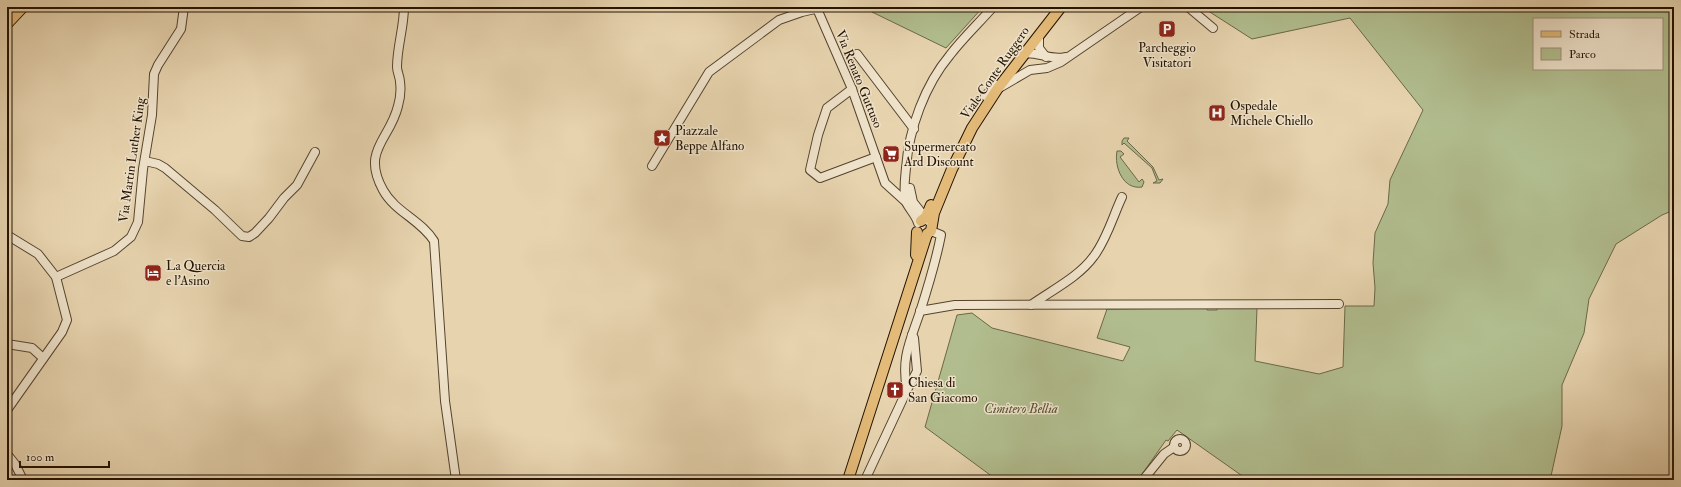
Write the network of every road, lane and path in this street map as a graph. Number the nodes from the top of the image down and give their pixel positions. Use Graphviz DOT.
graph roads {
  1 [pos="23,7"];
  2 [pos="184,7"];
  3 [pos="404,7"];
  4 [pos="789,7"];
  5 [pos="993,7"];
  6 [pos="1053,7"];
  7 [pos="1056,7"];
  8 [pos="1060,7"];
  9 [pos="1141,7"];
  10 [pos="1188,7"];
  11 [pos="790,16"];
  12 [pos="7,24"];
  13 [pos="1213,28"];
  14 [pos="1039,35"];
  15 [pos="1024,53"];
  16 [pos="857,54"];
  17 [pos="1073,54"];
  18 [pos="1046,57"];
  19 [pos="1038,68"];
  20 [pos="998,88"];
  21 [pos="852,89"];
  22 [pos="985,96"];
  23 [pos="914,129"];
  24 [pos="315,152"];
  25 [pos="876,157"];
  26 [pos="145,161"];
  27 [pos="652,166"];
  28 [pos="906,166"];
  29 [pos="1122,197"];
  30 [pos="906,202"];
  31 [pos="925,226"];
  32 [pos="7,235"];
  33 [pos="56,277"];
  34 [pos="1339,304"];
  35 [pos="1031,305"];
  36 [pos="920,311"];
  37 [pos="912,335"];
  38 [pos="7,344"];
  39 [pos="43,358"];
  40 [pos="907,390"];
  41 [pos="7,410"];
  42 [pos="1174,447"];
  43 [pos="7,454"];
  44 [pos="7,463"];
  45 [pos="22,478"];
  46 [pos="456,480"];
  47 [pos="848,480"];
  48 [pos="865,480"];
  49 [pos="1143,480"];
  1 -- 12 [label="main road"];
  2 -- 26 [label="street, Via Martin Luther King"];
  3 -- 46 [label="street"];
  4 -- 11 [label="street"];
  5 -- 23 [label="street"];
  6 -- 22 [label="main road, Viale Conte Ruggero"];
  7 -- 15 [label="street"];
  8 -- 14 [label="main road, Viale Conte Ruggero"];
  9 -- 17 [label="street"];
  10 -- 13 [label="street"];
  11 -- 21 [label="street, Via Renato Guttuso"];
  11 -- 27 [label="street, Via Renato Guttuso"];
  14 -- 15 [label="main road, Viale Conte Ruggero"];
  14 -- 18 [label="street"];
  15 -- 18 [label="street"];
  15 -- 19 [label="street"];
  15 -- 20 [label="main road, Viale Conte Ruggero"];
  15 -- 22 [label="street"];
  16 -- 23 [label="street"];
  17 -- 18 [label="street"];
  17 -- 19 [label="street"];
  19 -- 20 [label="street"];
  20 -- 31 [label="main road, Viale Conte Ruggero"];
  21 -- 25 [label="street, Via Renato Guttuso"];
  21 -- 25 [label="street"];
  22 -- 31 [label="main road, Viale Conte Ruggero"];
  23 -- 28 [label="street"];
  24 -- 26 [label="street"];
  25 -- 30 [label="street, Via Renato Guttuso"];
  26 -- 33 [label="street, Via Martin Luther King"];
  28 -- 30 [label="street"];
  28 -- 31 [label="street"];
  29 -- 35 [label="street"];
  30 -- 31 [label="street, Via Renato Guttuso"];
  31 -- 36 [label="street"];
  31 -- 47 [label="main road"];
  32 -- 33 [label="street"];
  33 -- 39 [label="street"];
  34 -- 35 [label="street"];
  35 -- 36 [label="street"];
  36 -- 37 [label="street"];
  37 -- 40 [label="street"];
  37 -- 40 [label="street"];
  38 -- 39 [label="street"];
  39 -- 41 [label="street"];
  40 -- 48 [label="street"];
  42 -- 49 [label="street"];
  43 -- 45 [label="street"];
  44 -- 45 [label="street"];
}
